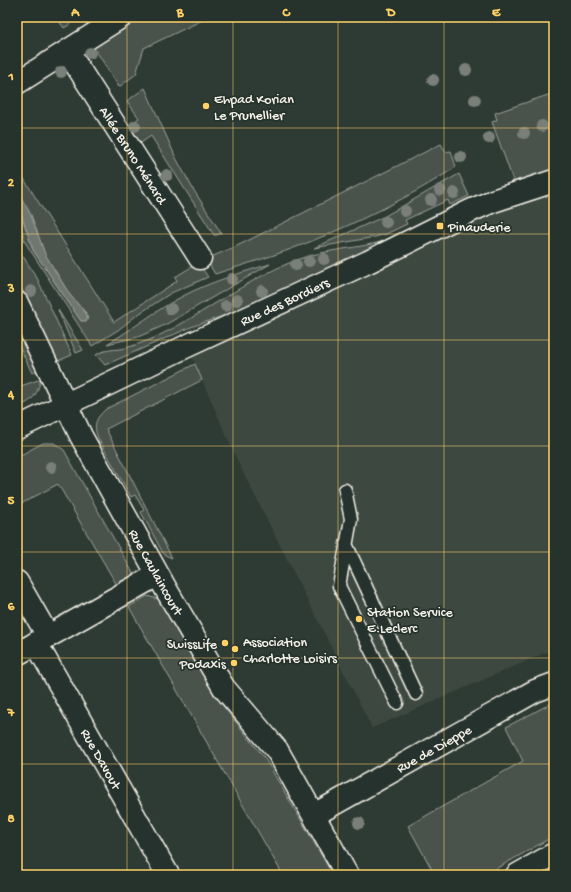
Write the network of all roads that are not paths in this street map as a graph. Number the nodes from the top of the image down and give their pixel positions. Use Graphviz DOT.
graph roads {
  1 [pos="122,17"];
  2 [pos="68,52"];
  3 [pos="17,83"];
  4 [pos="554,181"];
  5 [pos="200,258"];
  6 [pos="17,303"];
  7 [pos="65,404"];
  8 [pos="17,428"];
  9 [pos="346,490"];
  10 [pos="346,544"];
  11 [pos="158,575"];
  12 [pos="17,582"];
  13 [pos="42,640"];
  14 [pos="17,654"];
  15 [pos="554,684"];
  16 [pos="416,694"];
  17 [pos="397,703"];
  18 [pos="314,815"];
  19 [pos="554,854"];
  20 [pos="168,875"];
  21 [pos="348,875"];
  22 [pos="517,875"];
  1 -- 2 [label="street"];
  2 -- 3 [label="street"];
  2 -- 5 [label="street, Allée Bruno Ménard"];
  4 -- 7 [label="street, Rue des Bordiers"];
  6 -- 7 [label="street, Rue Caulaincourt"];
  7 -- 8 [label="street, Rue des Bordiers"];
  7 -- 11 [label="street, Rue Caulaincourt"];
  9 -- 10 [label="lane"];
  10 -- 16 [label="lane"];
  10 -- 17 [label="lane"];
  11 -- 13 [label="street"];
  11 -- 18 [label="street, Rue Caulaincourt"];
  12 -- 13 [label="street, Rue Davout"];
  13 -- 14 [label="street"];
  13 -- 20 [label="street, Rue Davout"];
  15 -- 18 [label="street, Rue de Dieppe"];
  18 -- 21 [label="street, Rue Caulaincourt"];
  19 -- 22 [label="street"];
}
